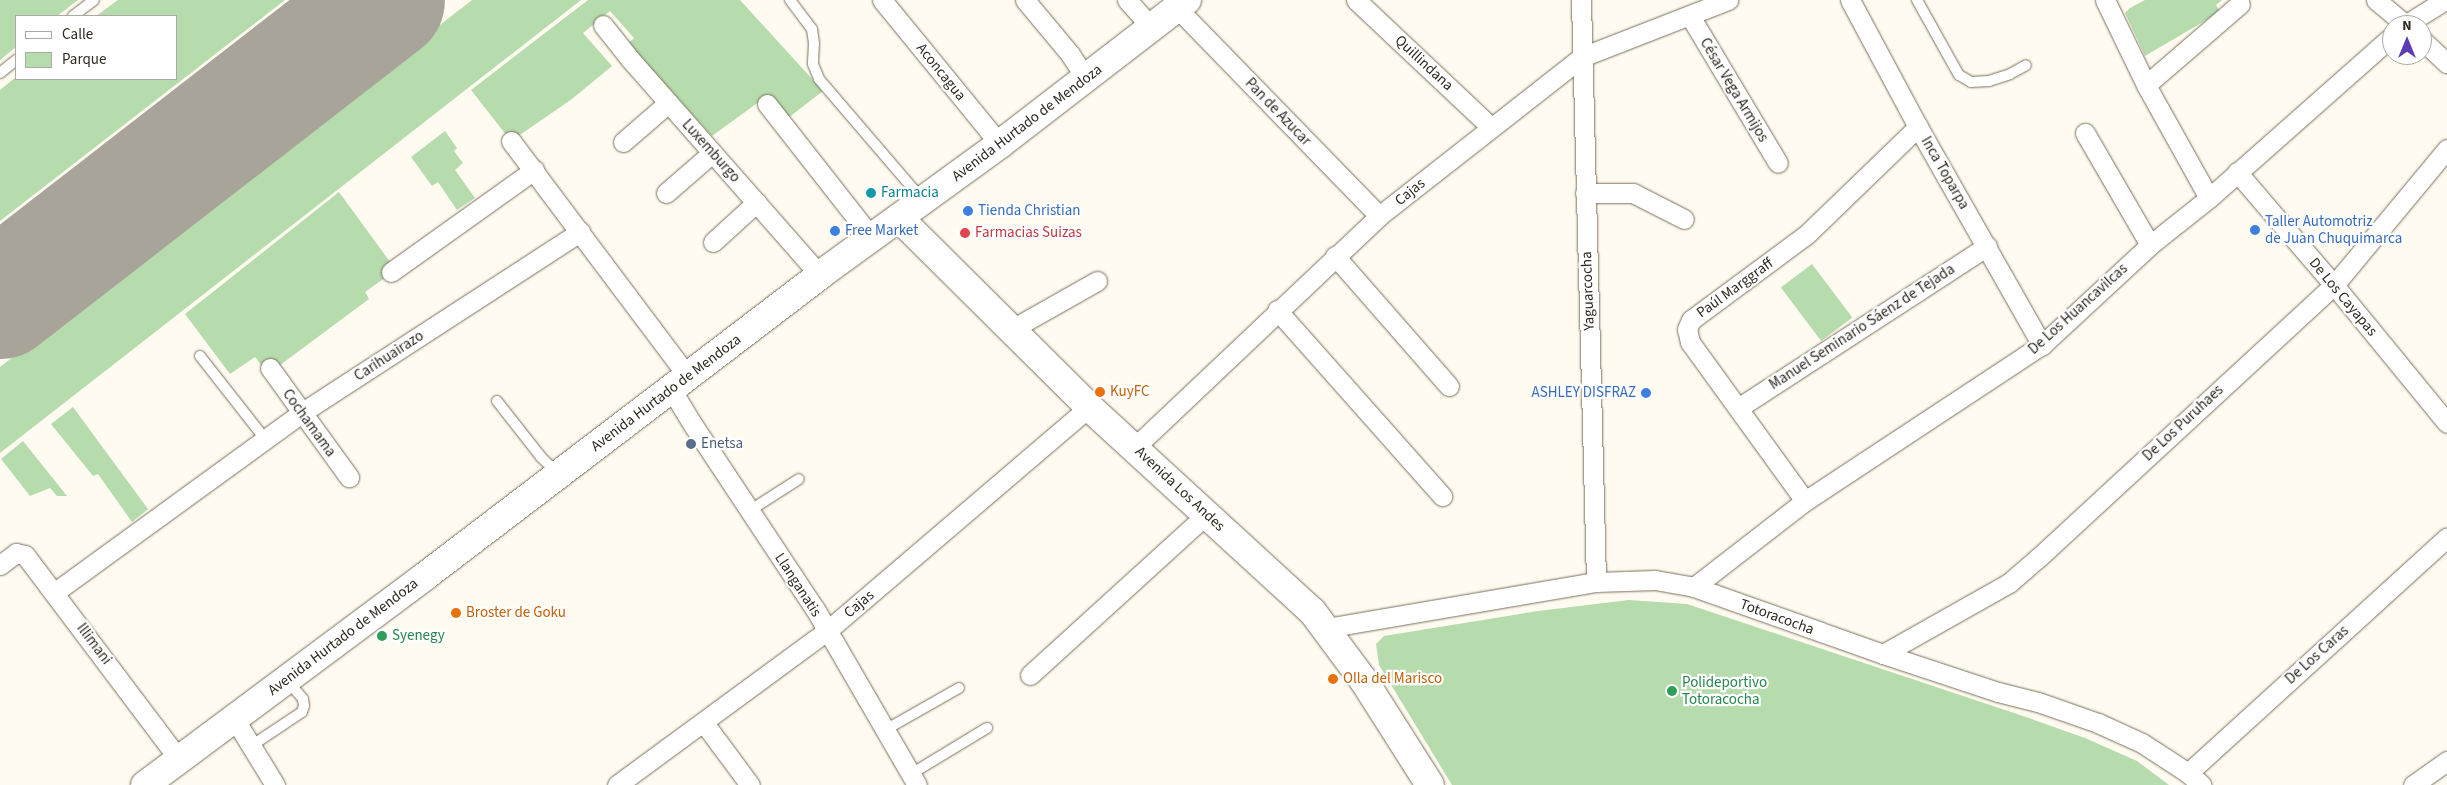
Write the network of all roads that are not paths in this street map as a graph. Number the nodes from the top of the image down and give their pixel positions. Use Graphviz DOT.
graph roads {
  1 [pos="94,0"];
  2 [pos="790,0"];
  3 [pos="882,0"];
  4 [pos="1024,0"];
  5 [pos="1127,0"];
  6 [pos="1356,0"];
  7 [pos="1581,0"];
  8 [pos="1728,0"];
  9 [pos="1850,0"];
  10 [pos="1917,0"];
  11 [pos="2376,0"];
  12 [pos="2445,0"];
  13 [pos="2110,2"];
  14 [pos="1182,4"];
  15 [pos="2240,4"];
  16 [pos="74,15"];
  17 [pos="2393,15"];
  18 [pos="2421,15"];
  19 [pos="1690,16"];
  20 [pos="603,25"];
  21 [pos="1151,27"];
  22 [pos="2382,45"];
  23 [pos="2432,49"];
  24 [pos="1582,58"];
  25 [pos="15,61"];
  26 [pos="2447,63"];
  27 [pos="2026,65"];
  28 [pos="0,73"];
  29 [pos="1086,79"];
  30 [pos="2146,85"];
  31 [pos="668,103"];
  32 [pos="768,104"];
  33 [pos="1491,127"];
  34 [pos="1918,127"];
  35 [pos="2085,133"];
  36 [pos="511,141"];
  37 [pos="623,142"];
  38 [pos="1000,144"];
  39 [pos="2447,149"];
  40 [pos="712,153"];
  41 [pos="1778,163"];
  42 [pos="534,170"];
  43 [pos="2237,172"];
  44 [pos="666,193"];
  45 [pos="1585,193"];
  46 [pos="2209,198"];
  47 [pos="924,201"];
  48 [pos="757,202"];
  49 [pos="1379,216"];
  50 [pos="900,219"];
  51 [pos="1684,219"];
  52 [pos="580,232"];
  53 [pos="873,239"];
  54 [pos="713,242"];
  55 [pos="2150,245"];
  56 [pos="1987,246"];
  57 [pos="1335,256"];
  58 [pos="391,272"];
  59 [pos="820,275"];
  60 [pos="1097,281"];
  61 [pos="2334,284"];
  62 [pos="1277,310"];
  63 [pos="1010,330"];
  64 [pos="2042,345"];
  65 [pos="200,356"];
  66 [pos="270,368"];
  67 [pos="680,383"];
  68 [pos="1449,386"];
  69 [pos="497,401"];
  70 [pos="1089,407"];
  71 [pos="1738,408"];
  72 [pos="301,413"];
  73 [pos="2447,424"];
  74 [pos="265,439"];
  75 [pos="1135,447"];
  76 [pos="559,475"];
  77 [pos="349,477"];
  78 [pos="799,479"];
  79 [pos="1442,496"];
  80 [pos="1805,500"];
  81 [pos="750,511"];
  82 [pos="1207,514"];
  83 [pos="2447,538"];
  84 [pos="0,564"];
  85 [pos="1596,582"];
  86 [pos="1694,587"];
  87 [pos="55,592"];
  88 [pos="1326,628"];
  89 [pos="828,630"];
  90 [pos="1883,654"];
  91 [pos="1030,675"];
  92 [pos="286,679"];
  93 [pos="959,688"];
  94 [pos="234,718"];
  95 [pos="704,723"];
  96 [pos="987,728"];
  97 [pos="885,730"];
  98 [pos="251,746"];
  99 [pos="179,759"];
  100 [pos="2447,761"];
  101 [pos="2195,779"];
  102 [pos="914,780"];
  103 [pos="145,785"];
  104 [pos="275,785"];
  105 [pos="617,785"];
  106 [pos="750,785"];
  107 [pos="1430,785"];
  108 [pos="2413,785"];
  1 -- 16 [label="lane"];
  2 -- 47 [label="lane"];
  3 -- 38 [label="street, Aconcagua"];
  4 -- 29 [label="street"];
  5 -- 21 [label="street"];
  6 -- 33 [label="street, Quillindana"];
  7 -- 24 [label="street, Yaguarcocha"];
  8 -- 19 [label="street, Cajas"];
  9 -- 34 [label="street, Inca Toparpa"];
  10 -- 27 [label="lane"];
  11 -- 17 [label="street"];
  12 -- 18 [label="street"];
  13 -- 30 [label="street"];
  14 -- 21 [label="main road, Avenida Hurtado de Mendoza"];
  14 -- 49 [label="street, Pan de Azucar"];
  15 -- 30 [label="street"];
  19 -- 24 [label="street, Cajas"];
  19 -- 41 [label="street, César Vega Armijos"];
  20 -- 31 [label="street, Luxemburgo"];
  21 -- 29 [label="main road, Avenida Hurtado de Mendoza"];
  22 -- 43 [label="street, De Los Huancavilcas"];
  23 -- 26 [label="street"];
  24 -- 33 [label="street, Cajas"];
  24 -- 45 [label="street, Yaguarcocha"];
  25 -- 28 [label="lane"];
  29 -- 38 [label="main road, Avenida Hurtado de Mendoza"];
  30 -- 46 [label="street"];
  31 -- 37 [label="street"];
  31 -- 40 [label="street, Luxemburgo"];
  32 -- 53 [label="street"];
  33 -- 49 [label="street, Cajas"];
  34 -- 56 [label="street, Inca Toparpa"];
  34 -- 71 [label="street, Paúl Marggraff"];
  35 -- 55 [label="street"];
  36 -- 42 [label="street"];
  38 -- 47 [label="main road, Avenida Hurtado de Mendoza"];
  39 -- 61 [label="street, De Los Puruhaes"];
  40 -- 44 [label="street"];
  40 -- 48 [label="street, Luxemburgo"];
  42 -- 52 [label="street"];
  42 -- 58 [label="street"];
  43 -- 46 [label="street, De Los Huancavilcas"];
  43 -- 61 [label="street, De Los Cayapas"];
  45 -- 51 [label="street"];
  45 -- 85 [label="street, Yaguarcocha"];
  46 -- 55 [label="street, De Los Huancavilcas"];
  47 -- 50 [label="main road, Avenida Hurtado de Mendoza"];
  48 -- 54 [label="street"];
  48 -- 59 [label="street, Luxemburgo"];
  49 -- 57 [label="street, Cajas"];
  50 -- 53 [label="main road, Avenida Hurtado de Mendoza"];
  50 -- 63 [label="main road, Avenida Los Andes"];
  52 -- 67 [label="street"];
  52 -- 72 [label="street, Carihuairazo"];
  53 -- 59 [label="main road, Avenida Hurtado de Mendoza"];
  55 -- 64 [label="street, De Los Huancavilcas"];
  56 -- 64 [label="street, Inca Toparpa"];
  56 -- 71 [label="street, Manuel Seminario Sáenz de Tejada"];
  57 -- 62 [label="street, Cajas"];
  57 -- 68 [label="street"];
  59 -- 67 [label="main road, Avenida Hurtado de Mendoza"];
  60 -- 63 [label="street"];
  61 -- 73 [label="street, De Los Cayapas"];
  61 -- 90 [label="street, De Los Puruhaes"];
  62 -- 75 [label="street, Cajas"];
  62 -- 79 [label="street"];
  63 -- 70 [label="main road, Avenida Los Andes"];
  64 -- 80 [label="street, De Los Huancavilcas"];
  65 -- 74 [label="lane"];
  66 -- 72 [label="street, Cochamama"];
  67 -- 76 [label="main road, Avenida Hurtado de Mendoza"];
  67 -- 81 [label="street, Llanganatis"];
  69 -- 76 [label="lane"];
  70 -- 75 [label="main road, Avenida Los Andes"];
  70 -- 89 [label="street, Cajas"];
  71 -- 80 [label="street, Paúl Marggraff"];
  72 -- 74 [label="street, Carihuairazo"];
  72 -- 77 [label="street, Cochamama"];
  74 -- 87 [label="street, Carihuairazo"];
  75 -- 82 [label="main road, Avenida Los Andes"];
  76 -- 92 [label="main road, Avenida Hurtado de Mendoza"];
  78 -- 81 [label="lane"];
  80 -- 86 [label="street, De Los Huancavilcas"];
  81 -- 89 [label="street, Llanganatis"];
  82 -- 88 [label="main road, Avenida Los Andes"];
  82 -- 91 [label="street"];
  83 -- 101 [label="street, De Los Caras"];
  84 -- 87 [label="street, Illimani"];
  85 -- 86 [label="street, Totoracocha"];
  85 -- 88 [label="street, Totoracocha"];
  86 -- 90 [label="street, Totoracocha"];
  87 -- 99 [label="street, Illimani"];
  88 -- 107 [label="main road, Avenida Los Andes"];
  89 -- 95 [label="street, Cajas"];
  89 -- 97 [label="street, Llanganatis"];
  90 -- 101 [label="street, Totoracocha"];
  92 -- 94 [label="main road, Avenida Hurtado de Mendoza"];
  92 -- 98 [label="lane"];
  93 -- 97 [label="lane"];
  94 -- 98 [label="street"];
  94 -- 99 [label="main road, Avenida Hurtado de Mendoza"];
  95 -- 105 [label="street, Cajas"];
  95 -- 106 [label="street"];
  96 -- 102 [label="lane"];
  97 -- 102 [label="street, Llanganatis"];
  98 -- 104 [label="street"];
  99 -- 103 [label="main road, Avenida Hurtado de Mendoza"];
  100 -- 108 [label="street"];
}
